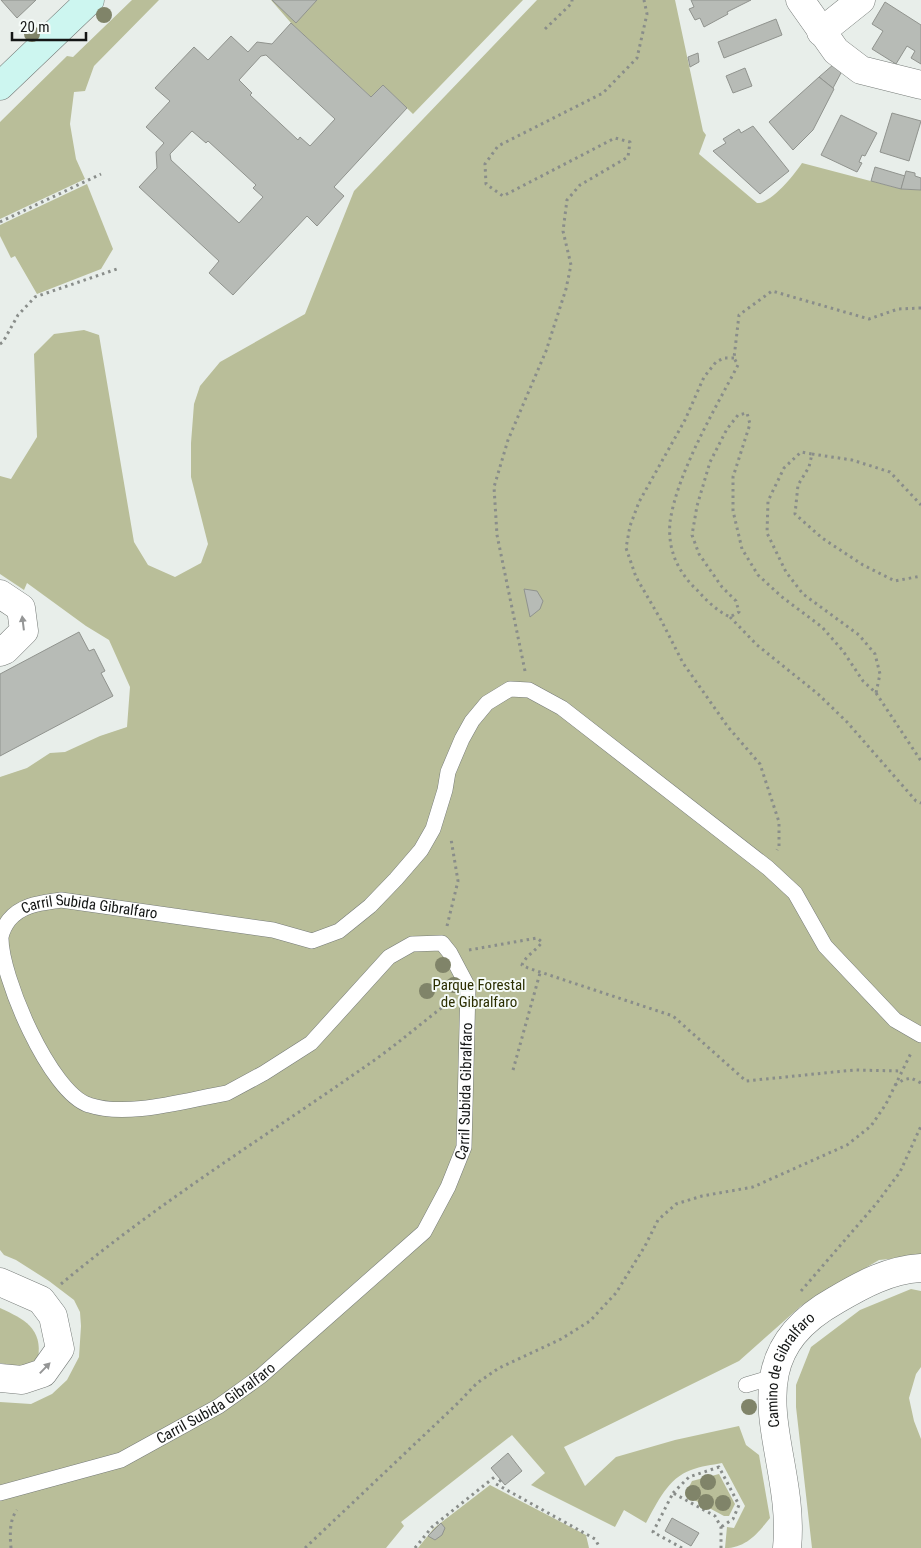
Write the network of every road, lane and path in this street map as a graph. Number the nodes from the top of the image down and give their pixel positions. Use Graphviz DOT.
graph roads {
  1 [pos="90,0"];
  2 [pos="572,0"];
  3 [pos="644,0"];
  4 [pos="800,0"];
  5 [pos="861,0"];
  6 [pos="545,29"];
  7 [pos="821,32"];
  8 [pos="921,85"];
  9 [pos="0,86"];
  10 [pos="101,174"];
  11 [pos="0,222"];
  12 [pos="117,269"];
  13 [pos="921,308"];
  14 [pos="0,344"];
  15 [pos="734,358"];
  16 [pos="812,454"];
  17 [pos="921,505"];
  18 [pos="921,576"];
  19 [pos="0,594"];
  20 [pos="730,617"];
  21 [pos="0,652"];
  22 [pos="529,690"];
  23 [pos="876,692"];
  24 [pos="921,761"];
  25 [pos="921,803"];
  26 [pos="451,837"];
  27 [pos="768,868"];
  28 [pos="446,948"];
  29 [pos="540,973"];
  30 [pos="468,987"];
  31 [pos="921,1035"];
  32 [pos="908,1060"];
  33 [pos="513,1070"];
  34 [pos="902,1071"];
  35 [pos="921,1083"];
  36 [pos="894,1086"];
  37 [pos="921,1126"];
  38 [pos="921,1268"];
  39 [pos="0,1282"];
  40 [pos="796,1297"];
  41 [pos="41,1300"];
  42 [pos="773,1377"];
  43 [pos="0,1378"];
  44 [pos="746,1385"];
  45 [pos="497,1475"];
  46 [pos="501,1480"];
  47 [pos="0,1493"];
  48 [pos="673,1493"];
  49 [pos="721,1527"];
  50 [pos="305,1548"];
  51 [pos="415,1548"];
  52 [pos="600,1548"];
  53 [pos="682,1548"];
  54 [pos="721,1548"];
  55 [pos="787,1548"];
  1 -- 9 [label="main road"];
  2 -- 6 [label="path"];
  3 -- 22 [label="path"];
  4 -- 7 [label="street"];
  5 -- 7 [label="street"];
  7 -- 8 [label="street"];
  10 -- 11 [label="path"];
  12 -- 14 [label="path"];
  13 -- 15 [label="path"];
  15 -- 20 [label="path"];
  15 -- 27 [label="path"];
  16 -- 17 [label="path"];
  16 -- 18 [label="path"];
  16 -- 23 [label="path"];
  21 -- 19 [label="street, one-way"];
  20 -- 23 [label="path"];
  20 -- 25 [label="path"];
  22 -- 27 [label="lane"];
  22 -- 28 [label="lane, Carril Subida Gibralfaro"];
  23 -- 24 [label="path"];
  26 -- 28 [label="path"];
  27 -- 31 [label="lane"];
  28 -- 29 [label="path"];
  28 -- 30 [label="lane, Carril Subida Gibralfaro"];
  29 -- 33 [label="path"];
  29 -- 34 [label="path"];
  30 -- 41 [label="path"];
  30 -- 47 [label="lane, Carril Subida Gibralfaro"];
  32 -- 34 [label="path"];
  34 -- 36 [label="path"];
  35 -- 36 [label="path"];
  36 -- 50 [label="path"];
  37 -- 40 [label="path"];
  38 -- 42 [label="street, Camino de Gibralfaro"];
  39 -- 41 [label="street"];
  43 -- 41 [label="street, one-way"];
  42 -- 44 [label="lane"];
  42 -- 55 [label="street, Camino de Gibralfaro"];
  45 -- 51 [label="path"];
  46 -- 52 [label="path"];
  48 -- 49 [label="path"];
  48 -- 49 [label="path"];
  48 -- 53 [label="path"];
  49 -- 54 [label="path"];
}
